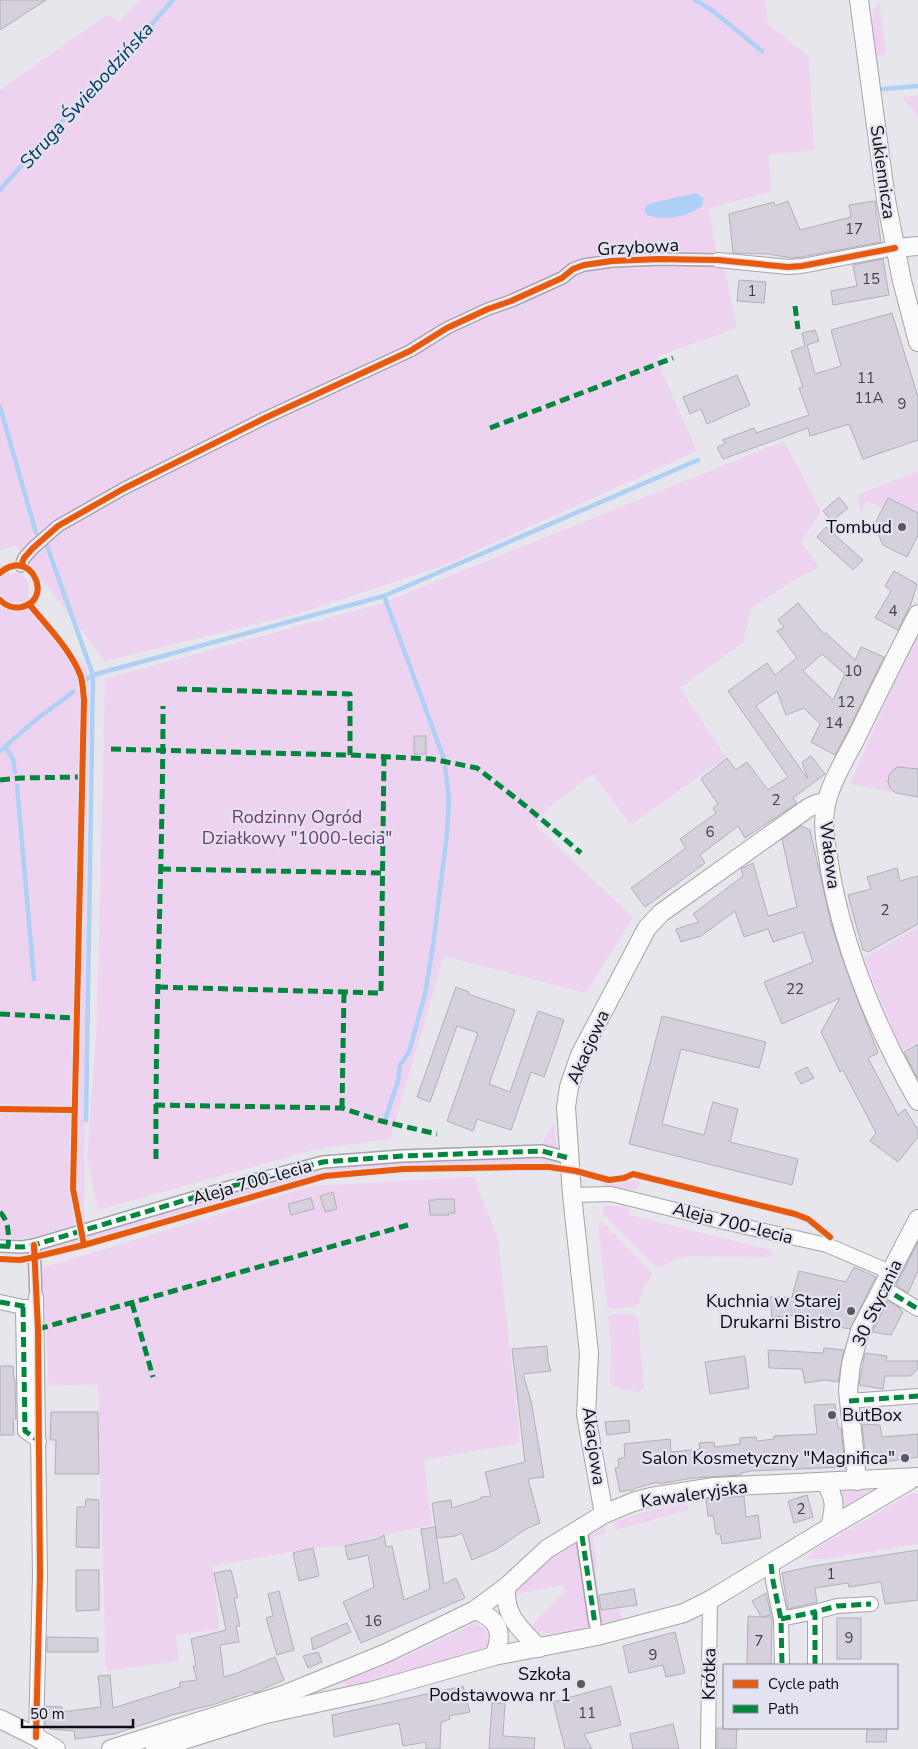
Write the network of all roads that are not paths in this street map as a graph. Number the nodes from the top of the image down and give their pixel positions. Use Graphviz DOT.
graph roads {
  1 [pos="859,0"];
  2 [pos="918,246"];
  3 [pos="895,248"];
  4 [pos="718,260"];
  5 [pos="918,342"];
  6 [pos="21,566"];
  7 [pos="918,614"];
  8 [pos="826,802"];
  9 [pos="918,1101"];
  10 [pos="569,1158"];
  11 [pos="572,1195"];
  12 [pos="918,1219"];
  13 [pos="34,1245"];
  14 [pos="0,1246"];
  15 [pos="886,1280"];
  16 [pos="0,1302"];
  17 [pos="32,1303"];
  18 [pos="918,1309"];
  19 [pos="918,1396"];
  20 [pos="849,1401"];
  21 [pos="916,1478"];
  22 [pos="857,1481"];
  23 [pos="825,1482"];
  24 [pos="604,1514"];
  25 [pos="830,1526"];
  26 [pos="582,1536"];
  27 [pos="771,1564"];
  28 [pos="506,1587"];
  29 [pos="710,1600"];
  30 [pos="871,1604"];
  31 [pos="475,1610"];
  32 [pos="815,1612"];
  33 [pos="782,1619"];
  34 [pos="596,1624"];
  35 [pos="539,1648"];
  36 [pos="494,1656"];
  37 [pos="782,1664"];
  38 [pos="815,1664"];
  39 [pos="0,1719"];
  40 [pos="0,1731"];
  41 [pos="34,1743"];
  42 [pos="56,1749"];
  43 [pos="111,1749"];
  44 [pos="155,1749"];
  45 [pos="708,1749"];
  1 -- 3 [label="street, Sukiennicza"];
  2 -- 3 [label="street"];
  3 -- 4 [label="street, Grzybowa"];
  3 -- 5 [label="street, Sukiennicza"];
  4 -- 6 [label="street, Grzybowa"];
  7 -- 8 [label="street, Wałowa"];
  8 -- 9 [label="street, Wałowa"];
  8 -- 10 [label="street, Akacjowa"];
  10 -- 11 [label="street, Akacjowa"];
  10 -- 13 [label="street, Aleja 700-lecia"];
  11 -- 15 [label="street, Aleja 700-lecia"];
  11 -- 24 [label="street, Akacjowa"];
  12 -- 15 [label="street, 30 Stycznia"];
  13 -- 14 [label="street, Aleja 700-lecia"];
  13 -- 17 [label="street"];
  15 -- 18 [label="street, Aleja 700-lecia"];
  15 -- 20 [label="street, 30 Stycznia"];
  16 -- 17 [label="street"];
  17 -- 41 [label="street"];
  19 -- 20 [label="street"];
  20 -- 22 [label="street, 30 Stycznia"];
  21 -- 22 [label="street, Kawaleryjska"];
  21 -- 25 [label="street"];
  22 -- 23 [label="street, Kawaleryjska"];
  23 -- 24 [label="street, Kawaleryjska"];
  23 -- 25 [label="street"];
  24 -- 28 [label="street, Kawaleryjska"];
  25 -- 27 [label="street"];
  26 -- 34 [label="street"];
  27 -- 29 [label="street"];
  27 -- 33 [label="street"];
  28 -- 31 [label="street, Kawaleryjska"];
  28 -- 35 [label="street"];
  29 -- 35 [label="street"];
  29 -- 45 [label="street, Krótka"];
  30 -- 32 [label="street"];
  31 -- 36 [label="street"];
  31 -- 43 [label="street, Kawaleryjska"];
  32 -- 33 [label="street"];
  32 -- 38 [label="street"];
  33 -- 37 [label="street"];
  35 -- 36 [label="street"];
  36 -- 44 [label="street"];
  39 -- 41 [label="street"];
  40 -- 41 [label="street"];
  41 -- 42 [label="street"];
}
